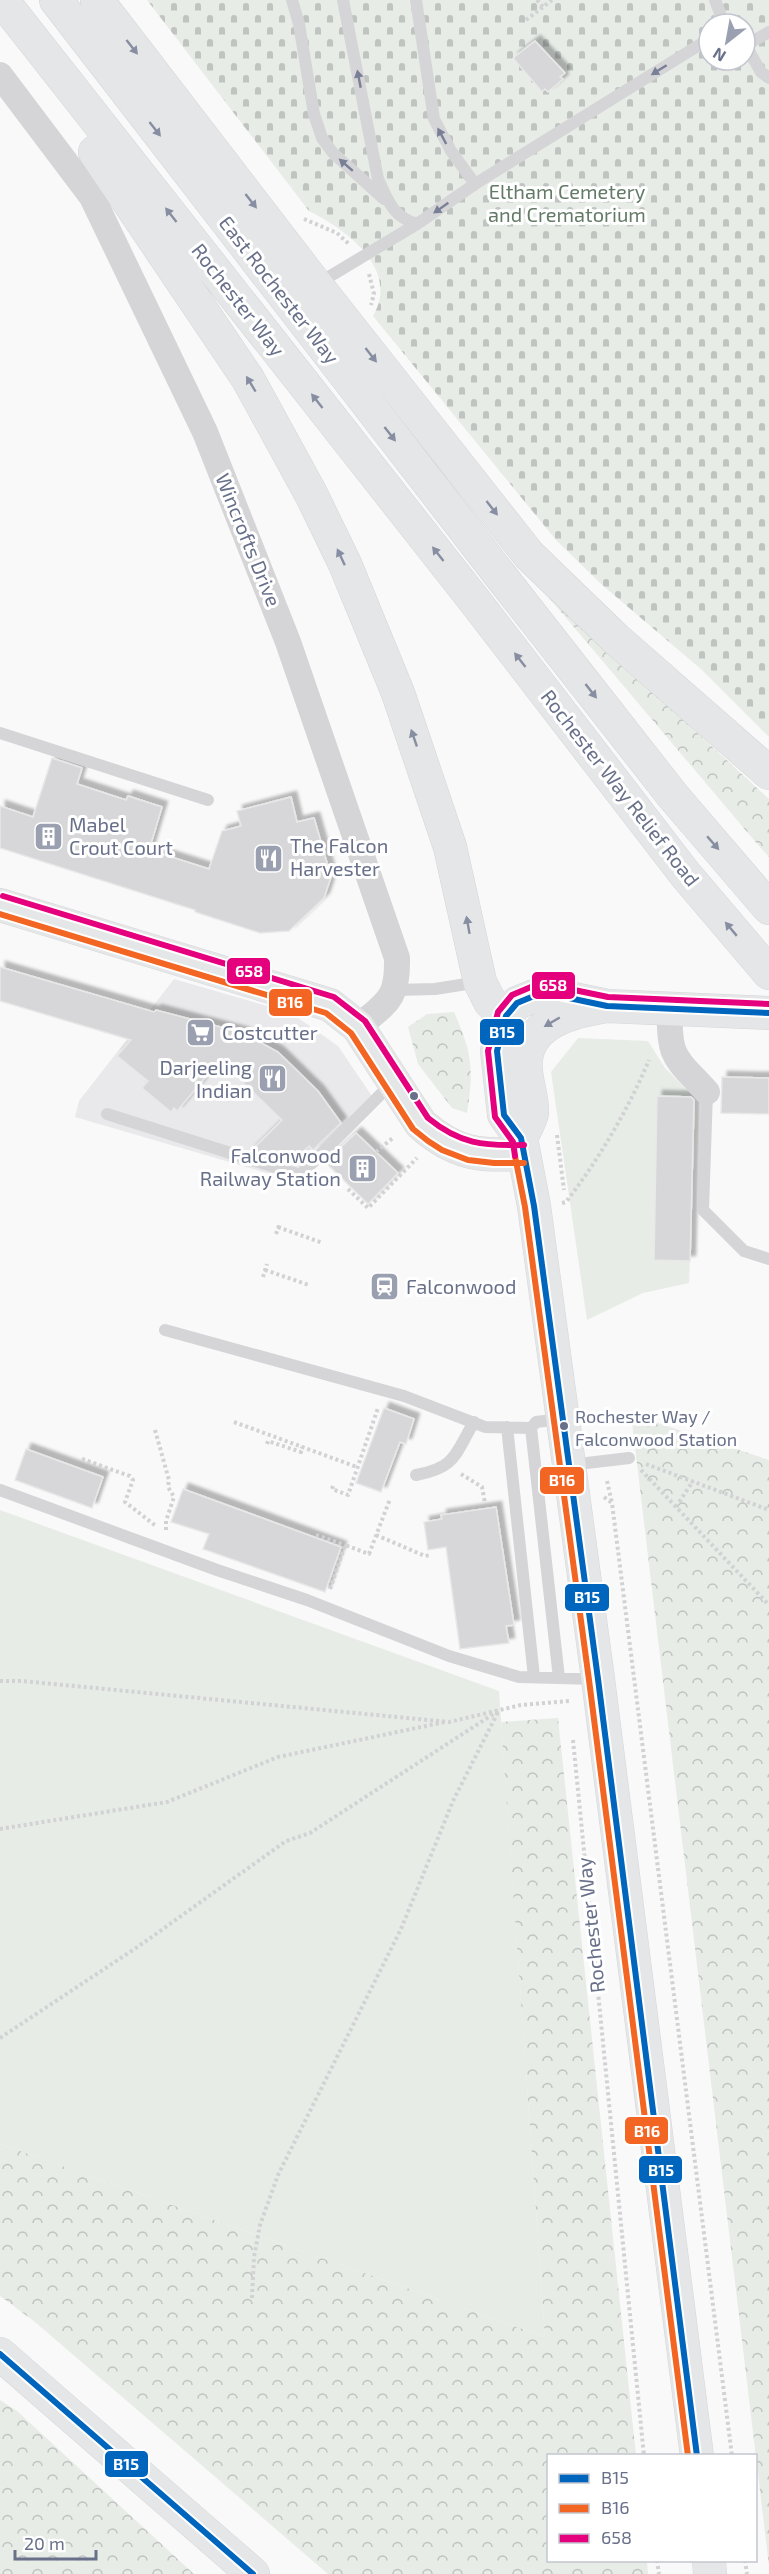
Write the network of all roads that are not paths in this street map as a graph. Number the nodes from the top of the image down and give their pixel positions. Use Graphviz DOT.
graph roads {
  1 [pos="2,0"];
  2 [pos="56,0"];
  3 [pos="97,0"];
  4 [pos="292,0"];
  5 [pos="343,0"];
  6 [pos="416,0"];
  7 [pos="0,13"];
  8 [pos="697,46"];
  9 [pos="757,65"];
  10 [pos="0,75"];
  11 [pos="769,78"];
  12 [pos="474,184"];
  13 [pos="390,204"];
  14 [pos="417,224"];
  15 [pos="316,285"];
  16 [pos="503,579"];
  17 [pos="474,600"];
  18 [pos="0,733"];
  19 [pos="769,773"];
  20 [pos="208,800"];
  21 [pos="0,905"];
  22 [pos="769,908"];
  23 [pos="769,973"];
  24 [pos="480,982"];
  25 [pos="395,990"];
  26 [pos="607,1006"];
  27 [pos="769,1013"];
  28 [pos="506,1016"];
  29 [pos="358,1028"];
  30 [pos="665,1029"];
  31 [pos="393,1082"];
  32 [pos="707,1092"];
  33 [pos="107,1114"];
  34 [pos="523,1146"];
  35 [pos="769,1259"];
  36 [pos="165,1330"];
  37 [pos="561,1409"];
  38 [pos="474,1422"];
  39 [pos="507,1427"];
  40 [pos="531,1428"];
  41 [pos="629,1458"];
  42 [pos="569,1466"];
  43 [pos="416,1475"];
  44 [pos="0,1490"];
  45 [pos="534,1677"];
  46 [pos="575,1678"];
  47 [pos="0,2354"];
  48 [pos="697,2454"];
  49 [pos="253,2574"];
  17 -- 1 [label="main road, Rochester Way, one-way"];
  2 -- 16 [label="main road, East Rochester Way, one-way"];
  3 -- 15 [label="main road, one-way"];
  13 -- 4 [label="lane, one-way"];
  13 -- 5 [label="lane, one-way"];
  12 -- 6 [label="lane, one-way"];
  24 -- 7 [label="main road, one-way"];
  8 -- 12 [label="lane, one-way"];
  9 -- 11 [label="lane"];
  10 -- 25 [label="street, Wincrofts Drive"];
  12 -- 14 [label="lane, one-way"];
  13 -- 14 [label="lane"];
  14 -- 15 [label="lane"];
  15 -- 19 [label="main road, one-way"];
  16 -- 22 [label="main road, Rochester Way Relief Road, one-way"];
  23 -- 17 [label="main road, Rochester Way Relief Road, one-way"];
  18 -- 20 [label="lane"];
  21 -- 29 [label="main road"];
  24 -- 25 [label="lane"];
  24 -- 28 [label="main road"];
  25 -- 29 [label="street"];
  26 -- 28 [label="main road"];
  26 -- 30 [label="main road"];
  26 -- 34 [label="main road, one-way"];
  27 -- 30 [label="main road"];
  28 -- 34 [label="main road, Rochester Way"];
  29 -- 31 [label="main road"];
  30 -- 32 [label="street"];
  31 -- 33 [label="lane"];
  31 -- 34 [label="main road"];
  32 -- 35 [label="lane"];
  34 -- 37 [label="main road, Rochester Way"];
  36 -- 38 [label="lane"];
  37 -- 40 [label="lane"];
  37 -- 42 [label="main road, Rochester Way"];
  38 -- 39 [label="lane"];
  38 -- 43 [label="lane"];
  39 -- 40 [label="lane"];
  39 -- 45 [label="lane"];
  40 -- 46 [label="lane"];
  41 -- 42 [label="lane"];
  42 -- 46 [label="main road, Rochester Way"];
  44 -- 45 [label="lane"];
  45 -- 46 [label="lane"];
  46 -- 48 [label="main road, Rochester Way"];
  47 -- 49 [label="main road"];
}
